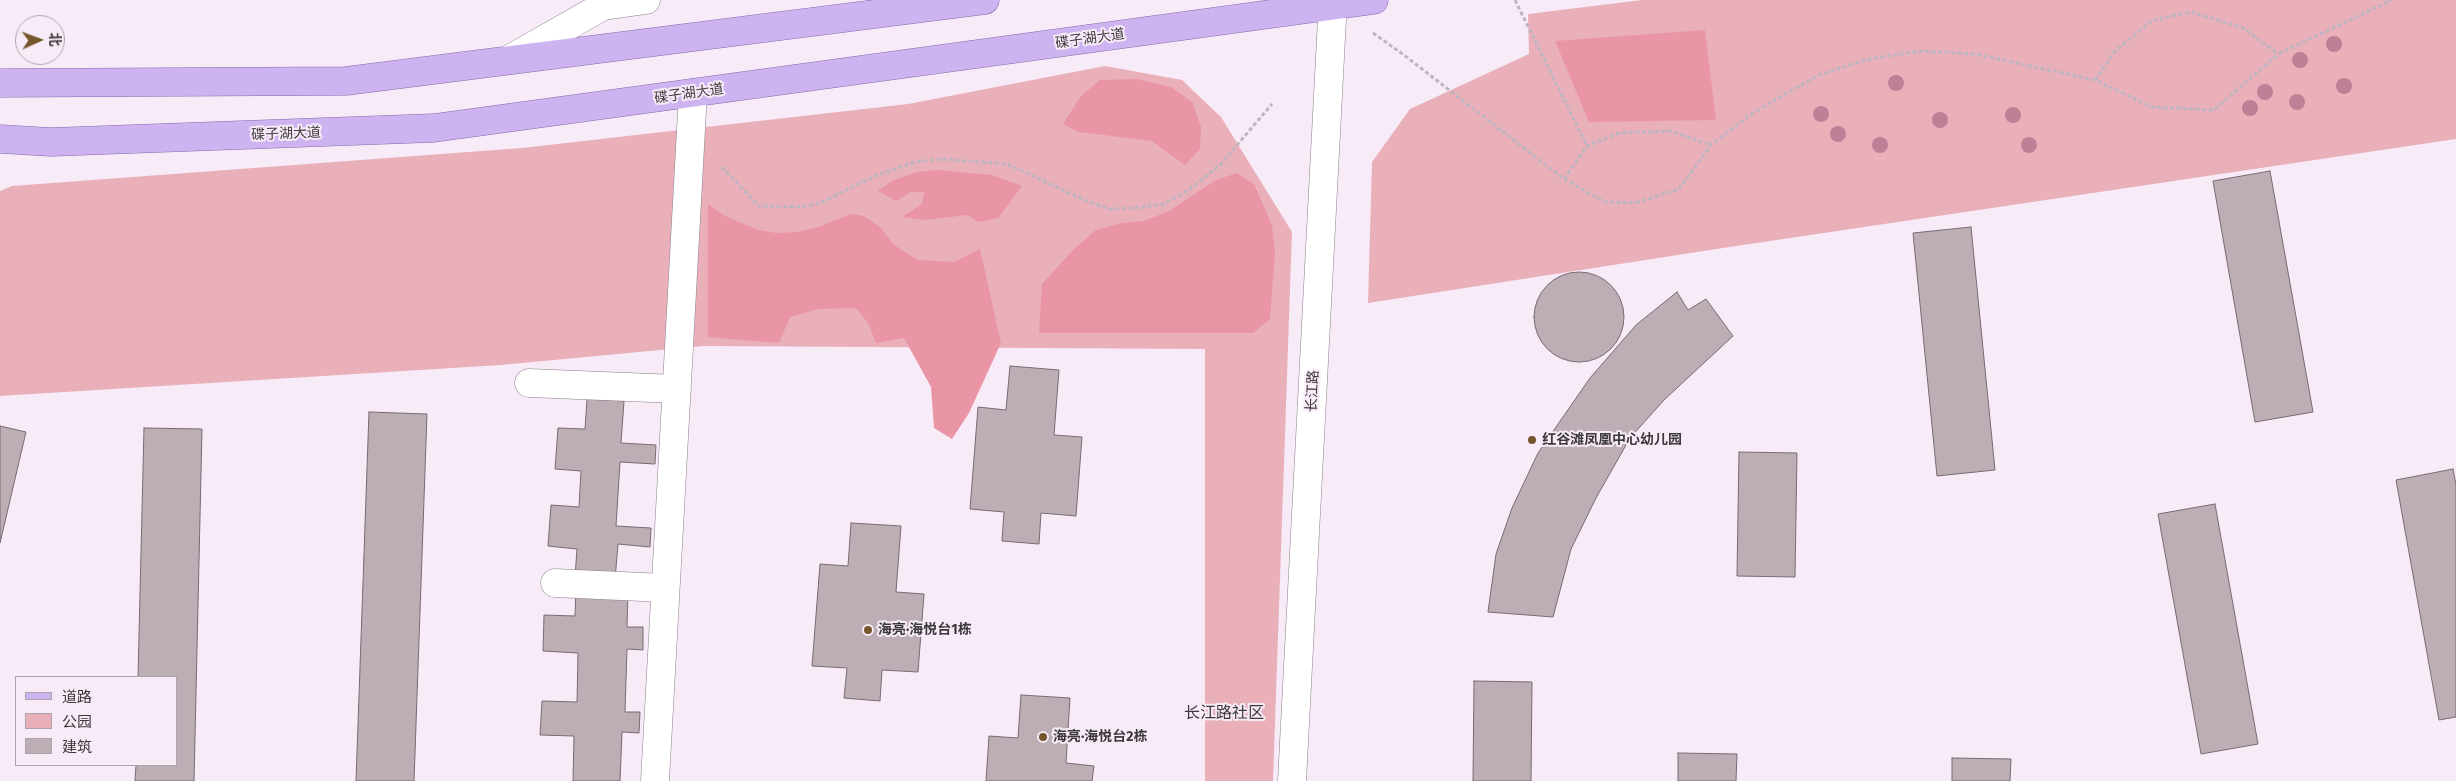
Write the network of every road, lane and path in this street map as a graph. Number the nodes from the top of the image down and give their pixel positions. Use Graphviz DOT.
graph roads {
  1 [pos="646,0"];
  2 [pos="976,0"];
  3 [pos="1374,0"];
  4 [pos="1515,0"];
  5 [pos="2392,0"];
  6 [pos="1333,3"];
  7 [pos="2278,54"];
  8 [pos="508,60"];
  9 [pos="2095,80"];
  10 [pos="0,82"];
  11 [pos="693,93"];
  12 [pos="1272,104"];
  13 [pos="691,133"];
  14 [pos="0,139"];
  15 [pos="1710,145"];
  16 [pos="1587,146"];
  17 [pos="1564,179"];
  18 [pos="529,383"];
  19 [pos="677,389"];
  20 [pos="555,583"];
  21 [pos="665,588"];
  22 [pos="655,781"];
  23 [pos="1292,781"];
  1 -- 8 [label="street"];
  2 -- 8 [label="main road"];
  3 -- 6 [label="main road, 碟子湖大道"];
  4 -- 16 [label="path"];
  5 -- 7 [label="path"];
  6 -- 11 [label="main road, 碟子湖大道"];
  6 -- 17 [label="path"];
  6 -- 23 [label="street, 长江路"];
  7 -- 9 [label="path"];
  7 -- 9 [label="path"];
  8 -- 10 [label="main road"];
  9 -- 15 [label="path"];
  11 -- 13 [label="street"];
  11 -- 14 [label="main road, 碟子湖大道"];
  12 -- 13 [label="path"];
  13 -- 19 [label="street"];
  15 -- 16 [label="path"];
  15 -- 17 [label="path"];
  16 -- 17 [label="path"];
  18 -- 19 [label="street"];
  19 -- 21 [label="street"];
  20 -- 21 [label="street"];
  21 -- 22 [label="street"];
}
